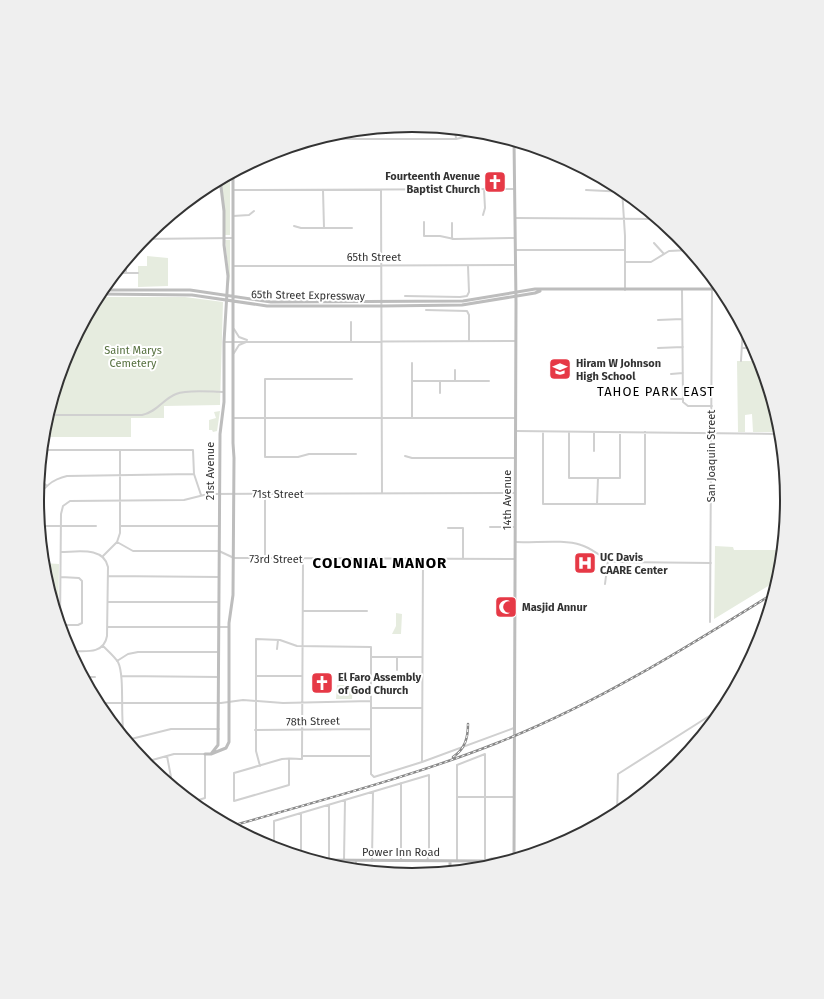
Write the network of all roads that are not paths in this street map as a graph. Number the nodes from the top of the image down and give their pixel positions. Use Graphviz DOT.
graph roads {
  1 [pos="456,134"];
  2 [pos="468,136"];
  3 [pos="340,139"];
  4 [pos="456,139"];
  5 [pos="514,146"];
  6 [pos="233,178"];
  7 [pos="220,186"];
  8 [pos="484,189"];
  9 [pos="514,189"];
  10 [pos="233,190"];
  11 [pos="323,190"];
  12 [pos="382,190"];
  13 [pos="586,190"];
  14 [pos="611,191"];
  15 [pos="623,199"];
  16 [pos="254,210"];
  17 [pos="483,215"];
  18 [pos="232,216"];
  19 [pos="515,218"];
  20 [pos="624,219"];
  21 [pos="650,219"];
  22 [pos="424,222"];
  23 [pos="452,223"];
  24 [pos="294,226"];
  25 [pos="324,228"];
  26 [pos="352,228"];
  27 [pos="232,238"];
  28 [pos="452,238"];
  29 [pos="515,238"];
  30 [pos="152,239"];
  31 [pos="224,239"];
  32 [pos="654,243"];
  33 [pos="515,250"];
  34 [pos="625,250"];
  35 [pos="682,250"];
  36 [pos="664,254"];
  37 [pos="625,262"];
  38 [pos="515,265"];
  39 [pos="232,266"];
  40 [pos="382,266"];
  41 [pos="468,266"];
  42 [pos="126,268"];
  43 [pos="121,273"];
  44 [pos="126,273"];
  45 [pos="138,273"];
  46 [pos="712,289"];
  47 [pos="110,290"];
  48 [pos="625,290"];
  49 [pos="682,290"];
  50 [pos="107,294"];
  51 [pos="516,294"];
  52 [pos="227,295"];
  53 [pos="232,296"];
  54 [pos="405,296"];
  55 [pos="227,300"];
  56 [pos="232,301"];
  57 [pos="382,301"];
  58 [pos="382,306"];
  59 [pos="426,310"];
  60 [pos="658,320"];
  61 [pos="682,320"];
  62 [pos="351,322"];
  63 [pos="233,326"];
  64 [pos="743,339"];
  65 [pos="250,341"];
  66 [pos="351,341"];
  67 [pos="382,341"];
  68 [pos="468,341"];
  69 [pos="516,341"];
  70 [pos="224,342"];
  71 [pos="233,342"];
  72 [pos="682,347"];
  73 [pos="658,348"];
  74 [pos="743,348"];
  75 [pos="747,348"];
  76 [pos="233,356"];
  77 [pos="741,361"];
  78 [pos="412,363"];
  79 [pos="454,370"];
  80 [pos="671,374"];
  81 [pos="683,374"];
  82 [pos="352,379"];
  83 [pos="412,381"];
  84 [pos="440,381"];
  85 [pos="455,381"];
  86 [pos="490,381"];
  87 [pos="224,392"];
  88 [pos="440,393"];
  89 [pos="671,399"];
  90 [pos="682,399"];
  91 [pos="712,406"];
  92 [pos="54,415"];
  93 [pos="265,417"];
  94 [pos="233,418"];
  95 [pos="382,418"];
  96 [pos="412,418"];
  97 [pos="516,418"];
  98 [pos="516,431"];
  99 [pos="543,432"];
  100 [pos="569,432"];
  101 [pos="594,432"];
  102 [pos="620,432"];
  103 [pos="645,432"];
  104 [pos="712,433"];
  105 [pos="774,434"];
  106 [pos="47,450"];
  107 [pos="120,450"];
  108 [pos="594,451"];
  109 [pos="356,454"];
  110 [pos="405,456"];
  111 [pos="516,458"];
  112 [pos="194,474"];
  113 [pos="120,475"];
  114 [pos="598,478"];
  115 [pos="45,484"];
  116 [pos="47,486"];
  117 [pos="44,490"];
  118 [pos="382,493"];
  119 [pos="516,493"];
  120 [pos="219,494"];
  121 [pos="234,494"];
  122 [pos="265,494"];
  123 [pos="201,495"];
  124 [pos="120,500"];
  125 [pos="597,504"];
  126 [pos="45,526"];
  127 [pos="61,526"];
  128 [pos="96,526"];
  129 [pos="120,526"];
  130 [pos="219,526"];
  131 [pos="490,527"];
  132 [pos="516,527"];
  133 [pos="448,528"];
  134 [pos="117,542"];
  135 [pos="516,542"];
  136 [pos="219,551"];
  137 [pos="61,552"];
  138 [pos="103,556"];
  139 [pos="234,558"];
  140 [pos="265,559"];
  141 [pos="303,559"];
  142 [pos="423,559"];
  143 [pos="463,559"];
  144 [pos="516,559"];
  145 [pos="608,560"];
  146 [pos="710,563"];
  147 [pos="108,576"];
  148 [pos="60,577"];
  149 [pos="219,577"];
  150 [pos="605,584"];
  151 [pos="108,602"];
  152 [pos="219,602"];
  153 [pos="60,605"];
  154 [pos="302,611"];
  155 [pos="367,611"];
  156 [pos="710,622"];
  157 [pos="67,626"];
  158 [pos="108,627"];
  159 [pos="219,627"];
  160 [pos="229,627"];
  161 [pos="278,640"];
  162 [pos="103,646"];
  163 [pos="302,646"];
  164 [pos="277,649"];
  165 [pos="77,651"];
  166 [pos="219,652"];
  167 [pos="371,657"];
  168 [pos="397,657"];
  169 [pos="422,657"];
  170 [pos="117,661"];
  171 [pos="397,670"];
  172 [pos="121,676"];
  173 [pos="256,676"];
  174 [pos="302,676"];
  175 [pos="90,677"];
  176 [pos="95,677"];
  177 [pos="219,677"];
  178 [pos="256,701"];
  179 [pos="371,701"];
  180 [pos="229,702"];
  181 [pos="302,702"];
  182 [pos="105,703"];
  183 [pos="121,703"];
  184 [pos="219,703"];
  185 [pos="371,708"];
  186 [pos="422,708"];
  187 [pos="710,716"];
  188 [pos="123,728"];
  189 [pos="514,728"];
  190 [pos="219,729"];
  191 [pos="371,729"];
  192 [pos="255,730"];
  193 [pos="302,730"];
  194 [pos="132,739"];
  195 [pos="218,739"];
  196 [pos="228,746"];
  197 [pos="205,754"];
  198 [pos="211,754"];
  199 [pos="167,756"];
  200 [pos="302,756"];
  201 [pos="371,756"];
  202 [pos="289,759"];
  203 [pos="152,760"];
  204 [pos="422,762"];
  205 [pos="260,766"];
  206 [pos="171,777"];
  207 [pos="401,783"];
  208 [pos="373,792"];
  209 [pos="457,797"];
  210 [pos="485,797"];
  211 [pos="514,797"];
  212 [pos="200,799"];
  213 [pos="345,800"];
  214 [pos="617,804"];
  215 [pos="329,805"];
  216 [pos="301,813"];
  217 [pos="274,840"];
  218 [pos="301,850"];
  219 [pos="514,853"];
  220 [pos="329,858"];
  221 [pos="340,860"];
  222 [pos="344,860"];
  223 [pos="356,860"];
  224 [pos="372,860"];
  225 [pos="485,860"];
  226 [pos="401,861"];
  227 [pos="427,861"];
  228 [pos="450,861"];
  229 [pos="457,861"];
  230 [pos="478,861"];
  231 [pos="450,865"];
  1 -- 4 [label="street"];
  2 -- 4 [label="street"];
  3 -- 4 [label="street"];
  5 -- 9 [label="main road, 14th Avenue"];
  6 -- 10 [label="main road, 21st Avenue"];
  7 -- 31 [label="main road, 21st Avenue"];
  8 -- 9 [label="street"];
  8 -- 12 [label="street"];
  8 -- 17 [label="street"];
  9 -- 19 [label="main road, 14th Avenue"];
  10 -- 11 [label="street"];
  10 -- 18 [label="main road, 21st Avenue"];
  11 -- 12 [label="street"];
  11 -- 25 [label="street"];
  12 -- 40 [label="street"];
  13 -- 14 [label="street"];
  15 -- 20 [label="street"];
  16 -- 18 [label="street"];
  18 -- 27 [label="main road, 21st Avenue"];
  19 -- 20 [label="street"];
  19 -- 29 [label="main road, 14th Avenue"];
  20 -- 21 [label="street"];
  20 -- 34 [label="street"];
  22 -- 28 [label="street"];
  23 -- 28 [label="street"];
  24 -- 25 [label="street"];
  25 -- 26 [label="street"];
  27 -- 31 [label="street"];
  27 -- 39 [label="main road, 21st Avenue"];
  28 -- 29 [label="street"];
  29 -- 33 [label="main road, 14th Avenue"];
  30 -- 31 [label="street"];
  31 -- 52 [label="main road, 21st Avenue"];
  32 -- 36 [label="street"];
  33 -- 34 [label="street"];
  33 -- 38 [label="main road, 14th Avenue"];
  34 -- 37 [label="street"];
  35 -- 36 [label="street"];
  36 -- 37 [label="street"];
  37 -- 48 [label="street"];
  38 -- 41 [label="street, 65th Street"];
  38 -- 51 [label="main road, 14th Avenue"];
  39 -- 40 [label="street, 65th Street"];
  39 -- 53 [label="main road, 21st Avenue"];
  40 -- 41 [label="street, 65th Street"];
  40 -- 57 [label="street"];
  41 -- 54 [label="street"];
  42 -- 44 [label="street"];
  43 -- 44 [label="street"];
  44 -- 45 [label="street"];
  46 -- 49 [label="main road"];
  46 -- 91 [label="street, San Joaquin Street"];
  47 -- 52 [label="main road, 65th Street Expressway"];
  48 -- 49 [label="main road"];
  48 -- 51 [label="main road"];
  49 -- 61 [label="street"];
  50 -- 55 [label="main road, 65th Street Expressway"];
  51 -- 57 [label="main road, 65th Street Expressway"];
  51 -- 58 [label="main road, 65th Street Expressway"];
  51 -- 69 [label="main road, 14th Avenue"];
  52 -- 53 [label="main road, 65th Street Expressway"];
  52 -- 55 [label="main road, 21st Avenue"];
  53 -- 56 [label="main road, 21st Avenue"];
  53 -- 57 [label="main road, 65th Street Expressway"];
  55 -- 56 [label="main road, 65th Street Expressway"];
  55 -- 70 [label="main road, 21st Avenue"];
  56 -- 58 [label="main road, 65th Street Expressway"];
  56 -- 63 [label="main road, 21st Avenue"];
  57 -- 58 [label="street"];
  58 -- 67 [label="street"];
  59 -- 68 [label="street"];
  60 -- 61 [label="street"];
  61 -- 72 [label="street"];
  62 -- 66 [label="street"];
  63 -- 65 [label="street"];
  63 -- 71 [label="main road, 21st Avenue"];
  64 -- 74 [label="street"];
  65 -- 66 [label="street"];
  65 -- 71 [label="street"];
  65 -- 76 [label="street"];
  66 -- 67 [label="street"];
  67 -- 68 [label="street"];
  67 -- 95 [label="street"];
  68 -- 69 [label="street"];
  69 -- 97 [label="main road, 14th Avenue"];
  70 -- 71 [label="street"];
  70 -- 87 [label="main road, 21st Avenue"];
  71 -- 76 [label="main road, 21st Avenue"];
  72 -- 73 [label="street"];
  72 -- 81 [label="street"];
  74 -- 75 [label="street"];
  74 -- 77 [label="street"];
  76 -- 94 [label="main road, 21st Avenue"];
  78 -- 83 [label="street"];
  79 -- 85 [label="street"];
  80 -- 81 [label="street"];
  81 -- 90 [label="street"];
  82 -- 93 [label="street"];
  83 -- 84 [label="street"];
  83 -- 96 [label="street"];
  84 -- 85 [label="street"];
  84 -- 88 [label="street"];
  85 -- 86 [label="street"];
  87 -- 92 [label="street"];
  87 -- 120 [label="main road, 21st Avenue"];
  89 -- 90 [label="street"];
  90 -- 91 [label="street"];
  91 -- 104 [label="street, San Joaquin Street"];
  93 -- 94 [label="street"];
  93 -- 95 [label="street"];
  93 -- 109 [label="street"];
  94 -- 121 [label="main road, 21st Avenue"];
  95 -- 96 [label="street"];
  95 -- 118 [label="street"];
  96 -- 97 [label="street"];
  97 -- 98 [label="main road, 14th Avenue"];
  98 -- 99 [label="street"];
  98 -- 111 [label="main road, 14th Avenue"];
  99 -- 100 [label="street"];
  99 -- 125 [label="street"];
  100 -- 101 [label="street"];
  100 -- 114 [label="street"];
  101 -- 102 [label="street"];
  101 -- 108 [label="street"];
  102 -- 103 [label="street"];
  102 -- 114 [label="street"];
  103 -- 104 [label="street"];
  103 -- 125 [label="street"];
  104 -- 105 [label="street"];
  104 -- 146 [label="street, San Joaquin Street"];
  106 -- 107 [label="street"];
  107 -- 112 [label="street"];
  107 -- 113 [label="street"];
  110 -- 111 [label="street"];
  111 -- 119 [label="main road, 14th Avenue"];
  112 -- 113 [label="street"];
  112 -- 123 [label="street"];
  113 -- 116 [label="street"];
  113 -- 124 [label="street"];
  114 -- 125 [label="street"];
  115 -- 116 [label="street"];
  116 -- 117 [label="street"];
  118 -- 119 [label="street, 71st Street"];
  118 -- 122 [label="street, 71st Street"];
  119 -- 132 [label="main road, 14th Avenue"];
  120 -- 121 [label="street, 71st Street"];
  120 -- 123 [label="street, 71st Street"];
  120 -- 130 [label="main road, 21st Avenue"];
  121 -- 122 [label="street, 71st Street"];
  121 -- 139 [label="main road, 21st Avenue"];
  122 -- 140 [label="street"];
  123 -- 124 [label="street, 71st Street"];
  124 -- 127 [label="street, 71st Street"];
  124 -- 129 [label="street"];
  126 -- 127 [label="street"];
  127 -- 128 [label="street"];
  127 -- 137 [label="street, 71st Street"];
  129 -- 130 [label="street"];
  129 -- 134 [label="street"];
  130 -- 136 [label="main road, 21st Avenue"];
  131 -- 132 [label="street"];
  132 -- 135 [label="main road, 14th Avenue"];
  133 -- 143 [label="street"];
  134 -- 136 [label="street, 73rd Street"];
  134 -- 138 [label="street"];
  135 -- 144 [label="main road, 14th Avenue"];
  135 -- 145 [label="street"];
  136 -- 139 [label="street, 73rd Street"];
  136 -- 149 [label="main road, 21st Avenue"];
  137 -- 138 [label="street"];
  137 -- 148 [label="street, 71st Street"];
  138 -- 147 [label="street"];
  139 -- 140 [label="street, 73rd Street"];
  139 -- 160 [label="main road, 21st Avenue"];
  140 -- 141 [label="street, 73rd Street"];
  141 -- 142 [label="street, 73rd Street"];
  141 -- 154 [label="street"];
  142 -- 143 [label="street, 73rd Street"];
  142 -- 169 [label="street"];
  143 -- 144 [label="street, 73rd Street"];
  144 -- 189 [label="main road, 14th Avenue"];
  145 -- 146 [label="street"];
  145 -- 150 [label="street"];
  146 -- 156 [label="street, San Joaquin Street"];
  147 -- 149 [label="street"];
  147 -- 151 [label="street"];
  148 -- 153 [label="street, 71st Street"];
  148 -- 157 [label="street"];
  149 -- 152 [label="main road, 21st Avenue"];
  151 -- 152 [label="street"];
  151 -- 158 [label="street"];
  152 -- 159 [label="main road, 21st Avenue"];
  154 -- 155 [label="street"];
  154 -- 163 [label="street"];
  158 -- 159 [label="street"];
  158 -- 162 [label="street"];
  159 -- 160 [label="street"];
  159 -- 166 [label="main road, 21st Avenue"];
  160 -- 180 [label="main road, 21st Avenue"];
  161 -- 163 [label="street"];
  161 -- 164 [label="street"];
  161 -- 173 [label="street"];
  162 -- 165 [label="street"];
  162 -- 170 [label="street"];
  163 -- 167 [label="street"];
  163 -- 174 [label="street"];
  166 -- 170 [label="street"];
  166 -- 177 [label="main road, 21st Avenue"];
  167 -- 168 [label="street"];
  167 -- 179 [label="street"];
  168 -- 169 [label="street"];
  168 -- 171 [label="street"];
  169 -- 186 [label="street"];
  170 -- 172 [label="street"];
  172 -- 177 [label="street"];
  172 -- 183 [label="street"];
  173 -- 174 [label="street"];
  173 -- 178 [label="street"];
  174 -- 181 [label="street"];
  175 -- 176 [label="street"];
  177 -- 184 [label="main road, 21st Avenue"];
  178 -- 180 [label="street"];
  178 -- 181 [label="street"];
  178 -- 192 [label="street"];
  179 -- 181 [label="street"];
  179 -- 185 [label="street"];
  180 -- 184 [label="street"];
  180 -- 196 [label="main road, 21st Avenue"];
  181 -- 193 [label="street"];
  182 -- 183 [label="street"];
  183 -- 184 [label="street"];
  183 -- 188 [label="street"];
  184 -- 190 [label="main road, 21st Avenue"];
  185 -- 186 [label="street"];
  185 -- 191 [label="street"];
  186 -- 204 [label="street"];
  187 -- 214 [label="street"];
  189 -- 204 [label="street"];
  189 -- 211 [label="main road, 14th Avenue"];
  190 -- 194 [label="street"];
  190 -- 195 [label="main road, 21st Avenue"];
  191 -- 193 [label="street, 78th Street"];
  191 -- 201 [label="street"];
  192 -- 193 [label="street, 78th Street"];
  192 -- 205 [label="street"];
  193 -- 200 [label="street"];
  195 -- 196 [label="main road"];
  195 -- 198 [label="main road, 21st Avenue"];
  196 -- 198 [label="main road"];
  197 -- 198 [label="main road"];
  197 -- 199 [label="street"];
  197 -- 212 [label="street"];
  199 -- 203 [label="street"];
  199 -- 206 [label="street"];
  200 -- 201 [label="street"];
  200 -- 202 [label="street"];
  201 -- 204 [label="street"];
  202 -- 205 [label="street"];
  202 -- 205 [label="street"];
  207 -- 208 [label="street"];
  207 -- 226 [label="street"];
  207 -- 227 [label="street"];
  208 -- 213 [label="street"];
  208 -- 224 [label="street"];
  209 -- 210 [label="street"];
  209 -- 210 [label="street"];
  209 -- 229 [label="street"];
  210 -- 211 [label="street"];
  210 -- 225 [label="street"];
  211 -- 219 [label="main road, 14th Avenue"];
  213 -- 215 [label="street"];
  213 -- 222 [label="street"];
  215 -- 216 [label="street"];
  215 -- 220 [label="street"];
  216 -- 217 [label="street"];
  216 -- 218 [label="street"];
  221 -- 222 [label="main road, Power Inn Road"];
  222 -- 223 [label="main road, Power Inn Road"];
  223 -- 224 [label="main road, Power Inn Road"];
  224 -- 226 [label="main road, Power Inn Road"];
  226 -- 227 [label="main road, Power Inn Road"];
  227 -- 228 [label="main road, Power Inn Road"];
  228 -- 229 [label="main road, Power Inn Road"];
  228 -- 231 [label="main road"];
  229 -- 230 [label="main road, Power Inn Road"];
}
